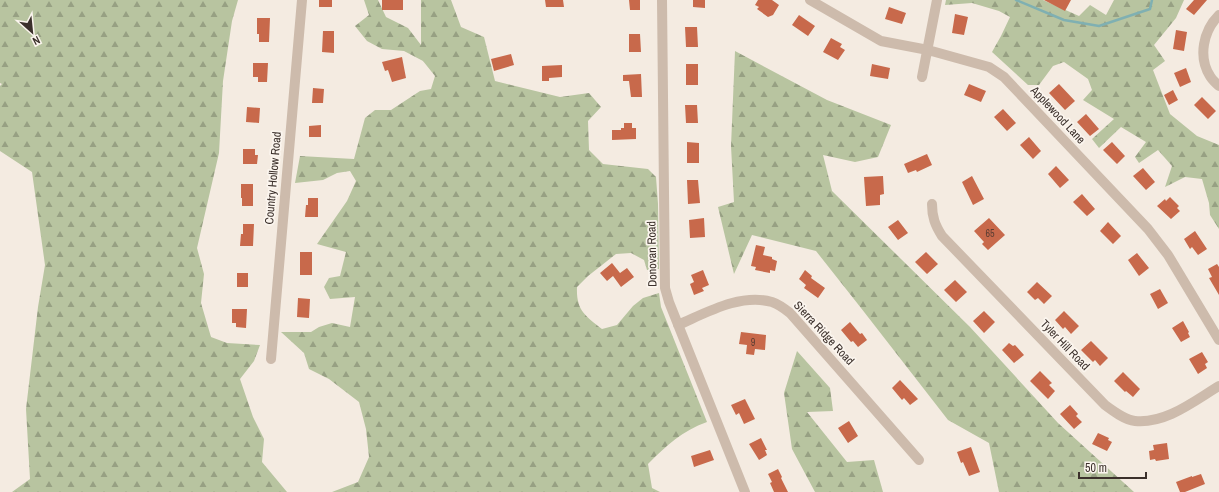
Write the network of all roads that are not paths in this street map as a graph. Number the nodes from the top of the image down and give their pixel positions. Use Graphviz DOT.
graph roads {
  1 [pos="302,0"];
  2 [pos="662,0"];
  3 [pos="810,0"];
  4 [pos="938,0"];
  5 [pos="1219,15"];
  6 [pos="928,50"];
  7 [pos="922,77"];
  8 [pos="1219,86"];
  9 [pos="932,204"];
  10 [pos="678,324"];
  11 [pos="1219,340"];
  12 [pos="271,359"];
  13 [pos="1219,386"];
  14 [pos="918,460"];
  15 [pos="745,492"];
  1 -- 12 [label="street, Country Hollow Road"];
  2 -- 10 [label="street, Donovan Road"];
  3 -- 6 [label="street, Applewood Lane"];
  4 -- 6 [label="street"];
  5 -- 8 [label="street"];
  6 -- 7 [label="street"];
  6 -- 11 [label="street, Applewood Lane"];
  9 -- 13 [label="street, Tyler Hill Road"];
  10 -- 14 [label="street, Sierra Ridge Road"];
  10 -- 15 [label="street, Donovan Road"];
}
